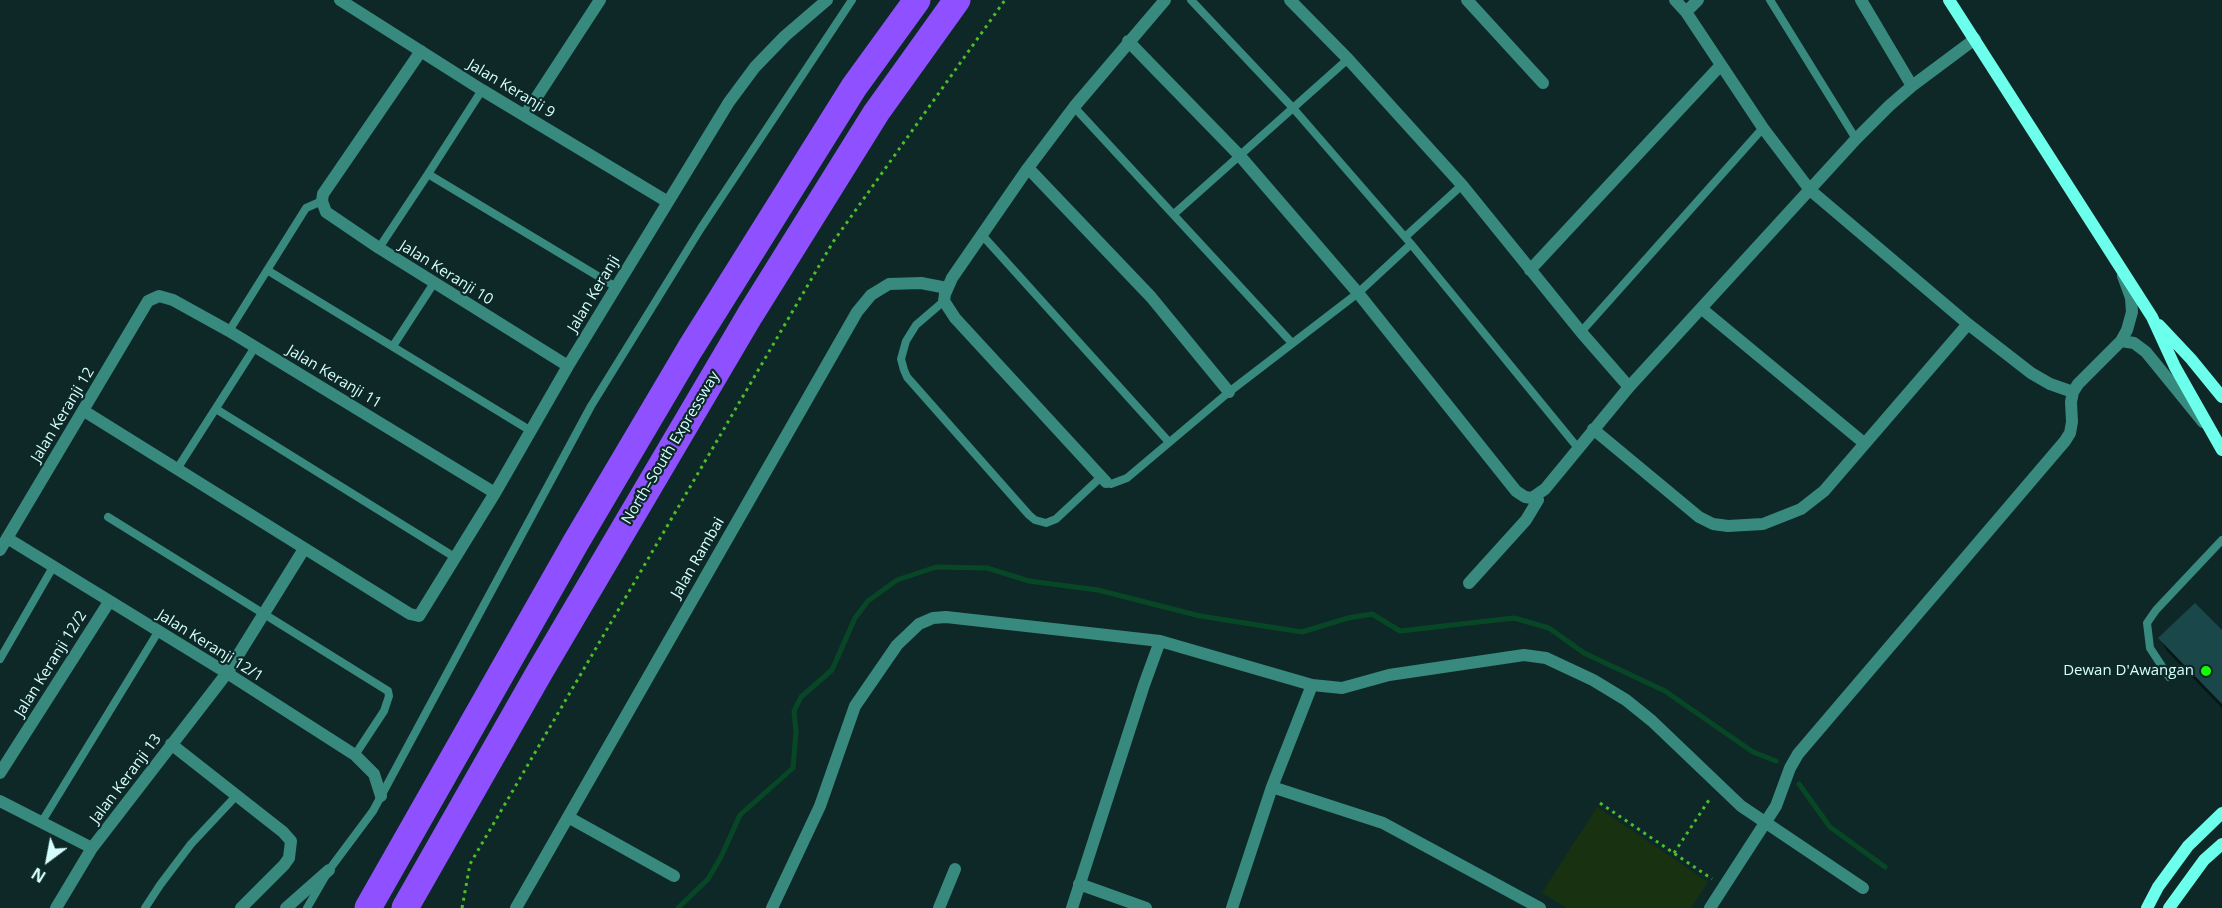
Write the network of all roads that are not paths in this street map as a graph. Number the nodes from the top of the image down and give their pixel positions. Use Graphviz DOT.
graph roads {
  1 [pos="340,0"];
  2 [pos="600,0"];
  3 [pos="827,0"];
  4 [pos="852,0"];
  5 [pos="917,0"];
  6 [pos="957,0"];
  7 [pos="1165,0"];
  8 [pos="1191,0"];
  9 [pos="1290,0"];
  10 [pos="1467,0"];
  11 [pos="1675,0"];
  12 [pos="1698,0"];
  13 [pos="1770,0"];
  14 [pos="1861,0"];
  15 [pos="1949,0"];
  16 [pos="1686,12"];
  17 [pos="1975,39"];
  18 [pos="1128,41"];
  19 [pos="421,51"];
  20 [pos="1348,59"];
  21 [pos="1720,66"];
  22 [pos="1543,83"];
  23 [pos="1912,86"];
  24 [pos="482,90"];
  25 [pos="1074,107"];
  26 [pos="1293,108"];
  27 [pos="525,115"];
  28 [pos="1763,128"];
  29 [pos="1856,139"];
  30 [pos="1240,156"];
  31 [pos="1028,168"];
  32 [pos="428,174"];
  33 [pos="1462,185"];
  34 [pos="1810,190"];
  35 [pos="323,197"];
  36 [pos="668,202"];
  37 [pos="1174,214"];
  38 [pos="982,235"];
  39 [pos="1405,237"];
  40 [pos="1411,244"];
  41 [pos="379,248"];
  42 [pos="2119,265"];
  43 [pos="267,270"];
  44 [pos="1530,270"];
  45 [pos="434,283"];
  46 [pos="615,287"];
  47 [pos="947,288"];
  48 [pos="1358,293"];
  49 [pos="153,298"];
  50 [pos="944,301"];
  51 [pos="1702,309"];
  52 [pos="2152,317"];
  53 [pos="1968,324"];
  54 [pos="229,331"];
  55 [pos="1581,332"];
  56 [pos="2121,340"];
  57 [pos="1292,343"];
  58 [pos="393,346"];
  59 [pos="255,347"];
  60 [pos="568,366"];
  61 [pos="1629,387"];
  62 [pos="1229,392"];
  63 [pos="2073,392"];
  64 [pos="2222,397"];
  65 [pos="216,409"];
  66 [pos="84,411"];
  67 [pos="1593,429"];
  68 [pos="531,431"];
  69 [pos="2211,431"];
  70 [pos="1168,441"];
  71 [pos="1864,443"];
  72 [pos="1578,448"];
  73 [pos="2222,450"];
  74 [pos="177,469"];
  75 [pos="1103,479"];
  76 [pos="495,493"];
  77 [pos="1532,498"];
  78 [pos="108,517"];
  79 [pos="7,538"];
  80 [pos="2222,540"];
  81 [pos="304,549"];
  82 [pos="0,550"];
  83 [pos="456,558"];
  84 [pos="53,567"];
  85 [pos="1469,583"];
  86 [pos="109,602"];
  87 [pos="264,613"];
  88 [pos="158,632"];
  89 [pos="1160,640"];
  90 [pos="0,659"];
  91 [pos="227,673"];
  92 [pos="2169,677"];
  93 [pos="1312,685"];
  94 [pos="171,744"];
  95 [pos="355,755"];
  96 [pos="0,773"];
  97 [pos="1272,787"];
  98 [pos="236,796"];
  99 [pos="381,796"];
  100 [pos="0,801"];
  101 [pos="2222,813"];
  102 [pos="568,817"];
  103 [pos="1765,822"];
  104 [pos="41,823"];
  105 [pos="2222,844"];
  106 [pos="92,848"];
  107 [pos="955,869"];
  108 [pos="329,870"];
  109 [pos="674,876"];
  110 [pos="1079,884"];
  111 [pos="1863,888"];
  112 [pos="1537,906"];
  113 [pos="57,908"];
  114 [pos="145,908"];
  115 [pos="241,908"];
  116 [pos="286,908"];
  117 [pos="307,908"];
  118 [pos="368,908"];
  119 [pos="405,908"];
  120 [pos="516,908"];
  121 [pos="772,908"];
  122 [pos="939,908"];
  123 [pos="1072,908"];
  124 [pos="1146,908"];
  125 [pos="1232,908"];
  126 [pos="1710,908"];
  127 [pos="2147,908"];
  128 [pos="2169,908"];
  1 -- 19 [label="street, Jalan Keranji 9"];
  2 -- 27 [label="street"];
  3 -- 36 [label="street, Jalan Keranji"];
  4 -- 99 [label="lane"];
  5 -- 118 [label="highway"];
  6 -- 119 [label="highway, North–South Expressway"];
  7 -- 18 [label="street"];
  8 -- 26 [label="lane"];
  9 -- 20 [label="street"];
  10 -- 22 [label="street"];
  11 -- 16 [label="street"];
  12 -- 16 [label="street"];
  13 -- 29 [label="lane"];
  14 -- 23 [label="street"];
  15 -- 17 [label="main road"];
  16 -- 21 [label="street"];
  17 -- 23 [label="street"];
  17 -- 42 [label="main road"];
  18 -- 25 [label="street"];
  18 -- 30 [label="street"];
  19 -- 24 [label="street, Jalan Keranji 9"];
  19 -- 35 [label="street"];
  20 -- 26 [label="lane"];
  20 -- 33 [label="street"];
  21 -- 28 [label="street"];
  21 -- 44 [label="street"];
  23 -- 29 [label="street"];
  24 -- 27 [label="street, Jalan Keranji 9"];
  24 -- 32 [label="lane"];
  25 -- 31 [label="street"];
  25 -- 37 [label="lane"];
  26 -- 30 [label="lane"];
  26 -- 39 [label="lane"];
  27 -- 36 [label="street, Jalan Keranji 9"];
  28 -- 34 [label="street"];
  28 -- 55 [label="lane"];
  29 -- 34 [label="street"];
  30 -- 37 [label="lane"];
  30 -- 48 [label="street"];
  31 -- 38 [label="street"];
  31 -- 62 [label="street"];
  32 -- 41 [label="lane"];
  32 -- 46 [label="lane"];
  33 -- 39 [label="lane"];
  33 -- 44 [label="street"];
  34 -- 51 [label="street"];
  34 -- 53 [label="street"];
  35 -- 41 [label="street, Jalan Keranji 10"];
  35 -- 43 [label="lane"];
  36 -- 46 [label="street, Jalan Keranji"];
  37 -- 57 [label="lane"];
  38 -- 47 [label="street"];
  38 -- 70 [label="lane"];
  39 -- 40 [label="lane"];
  40 -- 48 [label="lane"];
  40 -- 72 [label="lane"];
  41 -- 45 [label="street, Jalan Keranji 10"];
  42 -- 52 [label="main road"];
  42 -- 56 [label="street"];
  43 -- 54 [label="lane"];
  43 -- 58 [label="lane"];
  44 -- 55 [label="street"];
  45 -- 58 [label="lane"];
  45 -- 60 [label="street, Jalan Keranji 10"];
  46 -- 60 [label="street, Jalan Keranji"];
  47 -- 50 [label="street"];
  47 -- 102 [label="street, Jalan Rambai"];
  48 -- 57 [label="lane"];
  48 -- 77 [label="street"];
  49 -- 54 [label="street, Jalan Keranji 11"];
  49 -- 66 [label="street, Jalan Keranji 12"];
  50 -- 75 [label="street"];
  50 -- 75 [label="lane"];
  51 -- 61 [label="street"];
  51 -- 71 [label="street"];
  52 -- 64 [label="main road"];
  52 -- 69 [label="main road"];
  53 -- 63 [label="street"];
  53 -- 71 [label="street"];
  54 -- 59 [label="street, Jalan Keranji 11"];
  55 -- 61 [label="street"];
  56 -- 63 [label="street"];
  56 -- 69 [label="street"];
  57 -- 62 [label="lane"];
  58 -- 68 [label="lane"];
  59 -- 65 [label="lane"];
  59 -- 76 [label="street, Jalan Keranji 11"];
  60 -- 68 [label="street, Jalan Keranji"];
  61 -- 67 [label="street"];
  62 -- 70 [label="lane"];
  63 -- 103 [label="street"];
  65 -- 74 [label="lane"];
  65 -- 83 [label="lane"];
  66 -- 74 [label="street"];
  66 -- 79 [label="street, Jalan Keranji 12"];
  67 -- 71 [label="street"];
  67 -- 72 [label="street"];
  68 -- 76 [label="street, Jalan Keranji"];
  69 -- 73 [label="main road"];
  70 -- 75 [label="lane"];
  72 -- 77 [label="street"];
  74 -- 81 [label="street"];
  76 -- 83 [label="street, Jalan Keranji"];
  77 -- 85 [label="street"];
  78 -- 87 [label="lane"];
  79 -- 82 [label="street, Jalan Keranji 12"];
  79 -- 84 [label="street, Jalan Keranji 12/1"];
  80 -- 92 [label="lane"];
  81 -- 83 [label="street, Jalan Keranji"];
  81 -- 87 [label="street, Jalan Keranji 13"];
  84 -- 86 [label="street, Jalan Keranji 12/1"];
  84 -- 90 [label="lane"];
  86 -- 88 [label="street, Jalan Keranji 12/1"];
  86 -- 96 [label="street, Jalan Keranji 12/2"];
  87 -- 91 [label="street, Jalan Keranji 13"];
  87 -- 95 [label="lane"];
  88 -- 91 [label="street, Jalan Keranji 12/1"];
  88 -- 104 [label="lane"];
  89 -- 93 [label="street"];
  89 -- 110 [label="street"];
  89 -- 121 [label="street"];
  91 -- 94 [label="street, Jalan Keranji 13"];
  91 -- 95 [label="street, Jalan Keranji 12/1"];
  93 -- 97 [label="street"];
  93 -- 103 [label="street"];
  94 -- 98 [label="street"];
  94 -- 106 [label="street, Jalan Keranji 13"];
  95 -- 99 [label="street, Jalan Keranji 12/1"];
  97 -- 112 [label="street"];
  97 -- 125 [label="street"];
  98 -- 114 [label="lane"];
  98 -- 115 [label="street"];
  99 -- 108 [label="lane"];
  100 -- 104 [label="street"];
  101 -- 127 [label="main road"];
  102 -- 109 [label="street"];
  102 -- 120 [label="street, Jalan Rambai"];
  103 -- 111 [label="street"];
  103 -- 126 [label="street"];
  104 -- 106 [label="street"];
  105 -- 128 [label="main road"];
  106 -- 113 [label="street, Jalan Keranji 13"];
  107 -- 122 [label="street"];
  108 -- 116 [label="street"];
  108 -- 117 [label="lane"];
  110 -- 123 [label="street"];
  110 -- 124 [label="street"];
}
